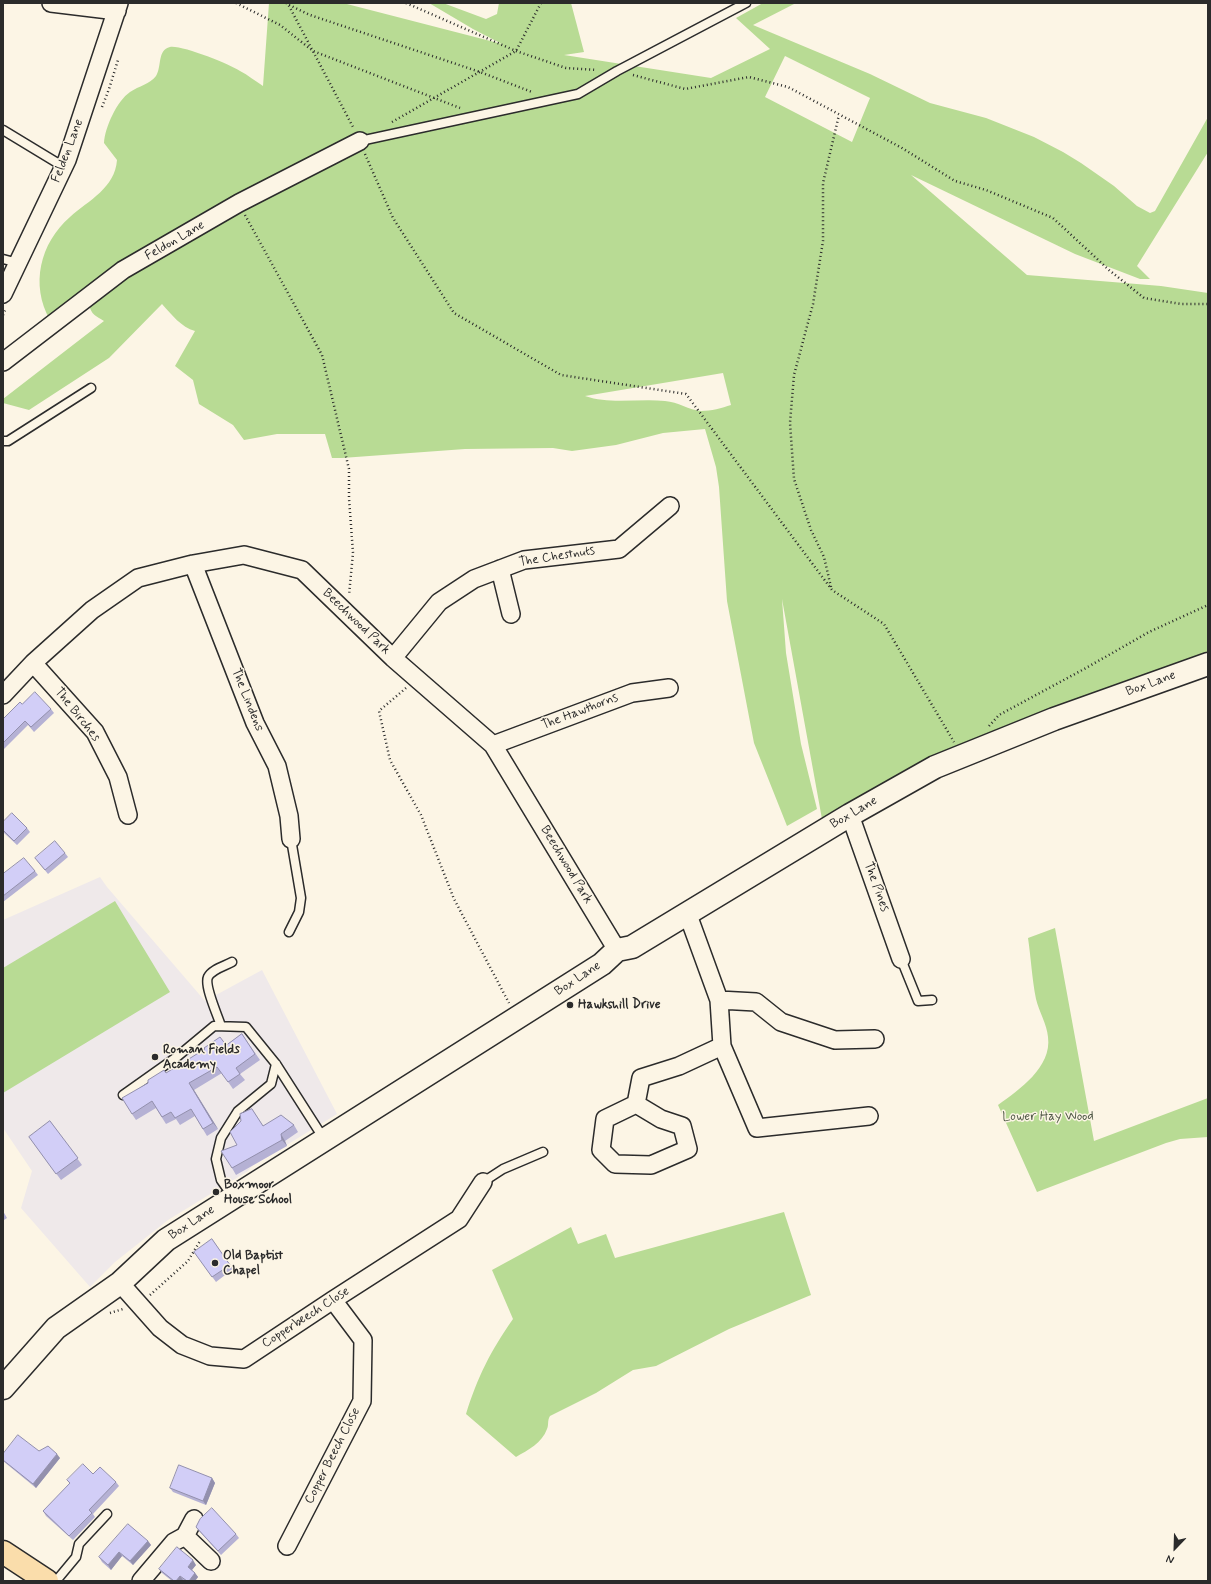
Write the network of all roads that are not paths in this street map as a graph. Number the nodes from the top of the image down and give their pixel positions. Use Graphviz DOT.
graph roads {
  1 [pos="51,3"];
  2 [pos="746,3"];
  3 [pos="118,7"];
  4 [pos="3,130"];
  5 [pos="360,141"];
  6 [pos="64,167"];
  7 [pos="10,261"];
  8 [pos="3,294"];
  9 [pos="3,362"];
  10 [pos="91,388"];
  11 [pos="3,441"];
  12 [pos="670,506"];
  13 [pos="193,564"];
  14 [pos="500,569"];
  15 [pos="511,614"];
  16 [pos="393,658"];
  17 [pos="33,664"];
  18 [pos="1208,664"];
  19 [pos="669,688"];
  20 [pos="3,695"];
  21 [pos="494,745"];
  22 [pos="850,814"];
  23 [pos="128,815"];
  24 [pos="291,839"];
  25 [pos="688,914"];
  26 [pos="289,932"];
  27 [pos="617,950"];
  28 [pos="901,959"];
  29 [pos="232,962"];
  30 [pos="719,1000"];
  31 [pos="932,1000"];
  32 [pos="221,1026"];
  33 [pos="875,1039"];
  34 [pos="722,1046"];
  35 [pos="276,1064"];
  36 [pos="123,1095"];
  37 [pos="636,1104"];
  38 [pos="869,1116"];
  39 [pos="325,1140"];
  40 [pos="542,1152"];
  41 [pos="483,1182"];
  42 [pos="233,1197"];
  43 [pos="120,1283"];
  44 [pos="332,1300"];
  45 [pos="3,1388"];
  46 [pos="107,1514"];
  47 [pos="194,1519"];
  48 [pos="185,1536"];
  49 [pos="287,1546"];
  50 [pos="3,1552"];
  51 [pos="211,1561"];
  52 [pos="47,1581"];
  53 [pos="56,1581"];
  54 [pos="141,1581"];
  1 -- 3 [label="street"];
  2 -- 5 [label="lane"];
  3 -- 6 [label="street, Felden Lane"];
  4 -- 6 [label="lane"];
  5 -- 9 [label="street, Feldon Lane"];
  6 -- 7 [label="street, Felden Lane"];
  7 -- 8 [label="street, Felden Lane"];
  10 -- 11 [label="lane"];
  12 -- 14 [label="street, The Chestnuts"];
  13 -- 16 [label="street, Beechwood Park"];
  13 -- 17 [label="street, Beechwood Park"];
  13 -- 24 [label="street, The Lindens"];
  14 -- 15 [label="street"];
  14 -- 16 [label="street, The Chestnuts"];
  16 -- 21 [label="street, Beechwood Park"];
  17 -- 20 [label="street, Beechwood Park"];
  17 -- 23 [label="street, The Birches"];
  18 -- 22 [label="main road, Box Lane"];
  19 -- 21 [label="street, The Hawthorns"];
  21 -- 27 [label="street, Beechwood Park"];
  22 -- 25 [label="main road, Box Lane"];
  22 -- 28 [label="street, The Pines"];
  24 -- 26 [label="lane"];
  25 -- 27 [label="main road, Box Lane"];
  25 -- 30 [label="street"];
  27 -- 39 [label="main road, Box Lane"];
  28 -- 31 [label="lane"];
  29 -- 32 [label="lane"];
  30 -- 33 [label="street"];
  30 -- 34 [label="street"];
  32 -- 35 [label="lane"];
  32 -- 36 [label="lane"];
  34 -- 37 [label="street"];
  34 -- 38 [label="street"];
  35 -- 39 [label="lane"];
  35 -- 42 [label="lane"];
  37 -- 37 [label="street"];
  39 -- 42 [label="main road, Box Lane"];
  40 -- 41 [label="lane"];
  41 -- 44 [label="street, Copperbeech Close"];
  42 -- 43 [label="main road, Box Lane"];
  43 -- 44 [label="street, Copperbeech Close"];
  43 -- 45 [label="main road, Box Lane"];
  44 -- 49 [label="street, Copper Beech Close"];
  46 -- 53 [label="lane"];
  47 -- 48 [label="street"];
  48 -- 51 [label="street"];
  48 -- 54 [label="street"];
  50 -- 52 [label="main road"];
}
